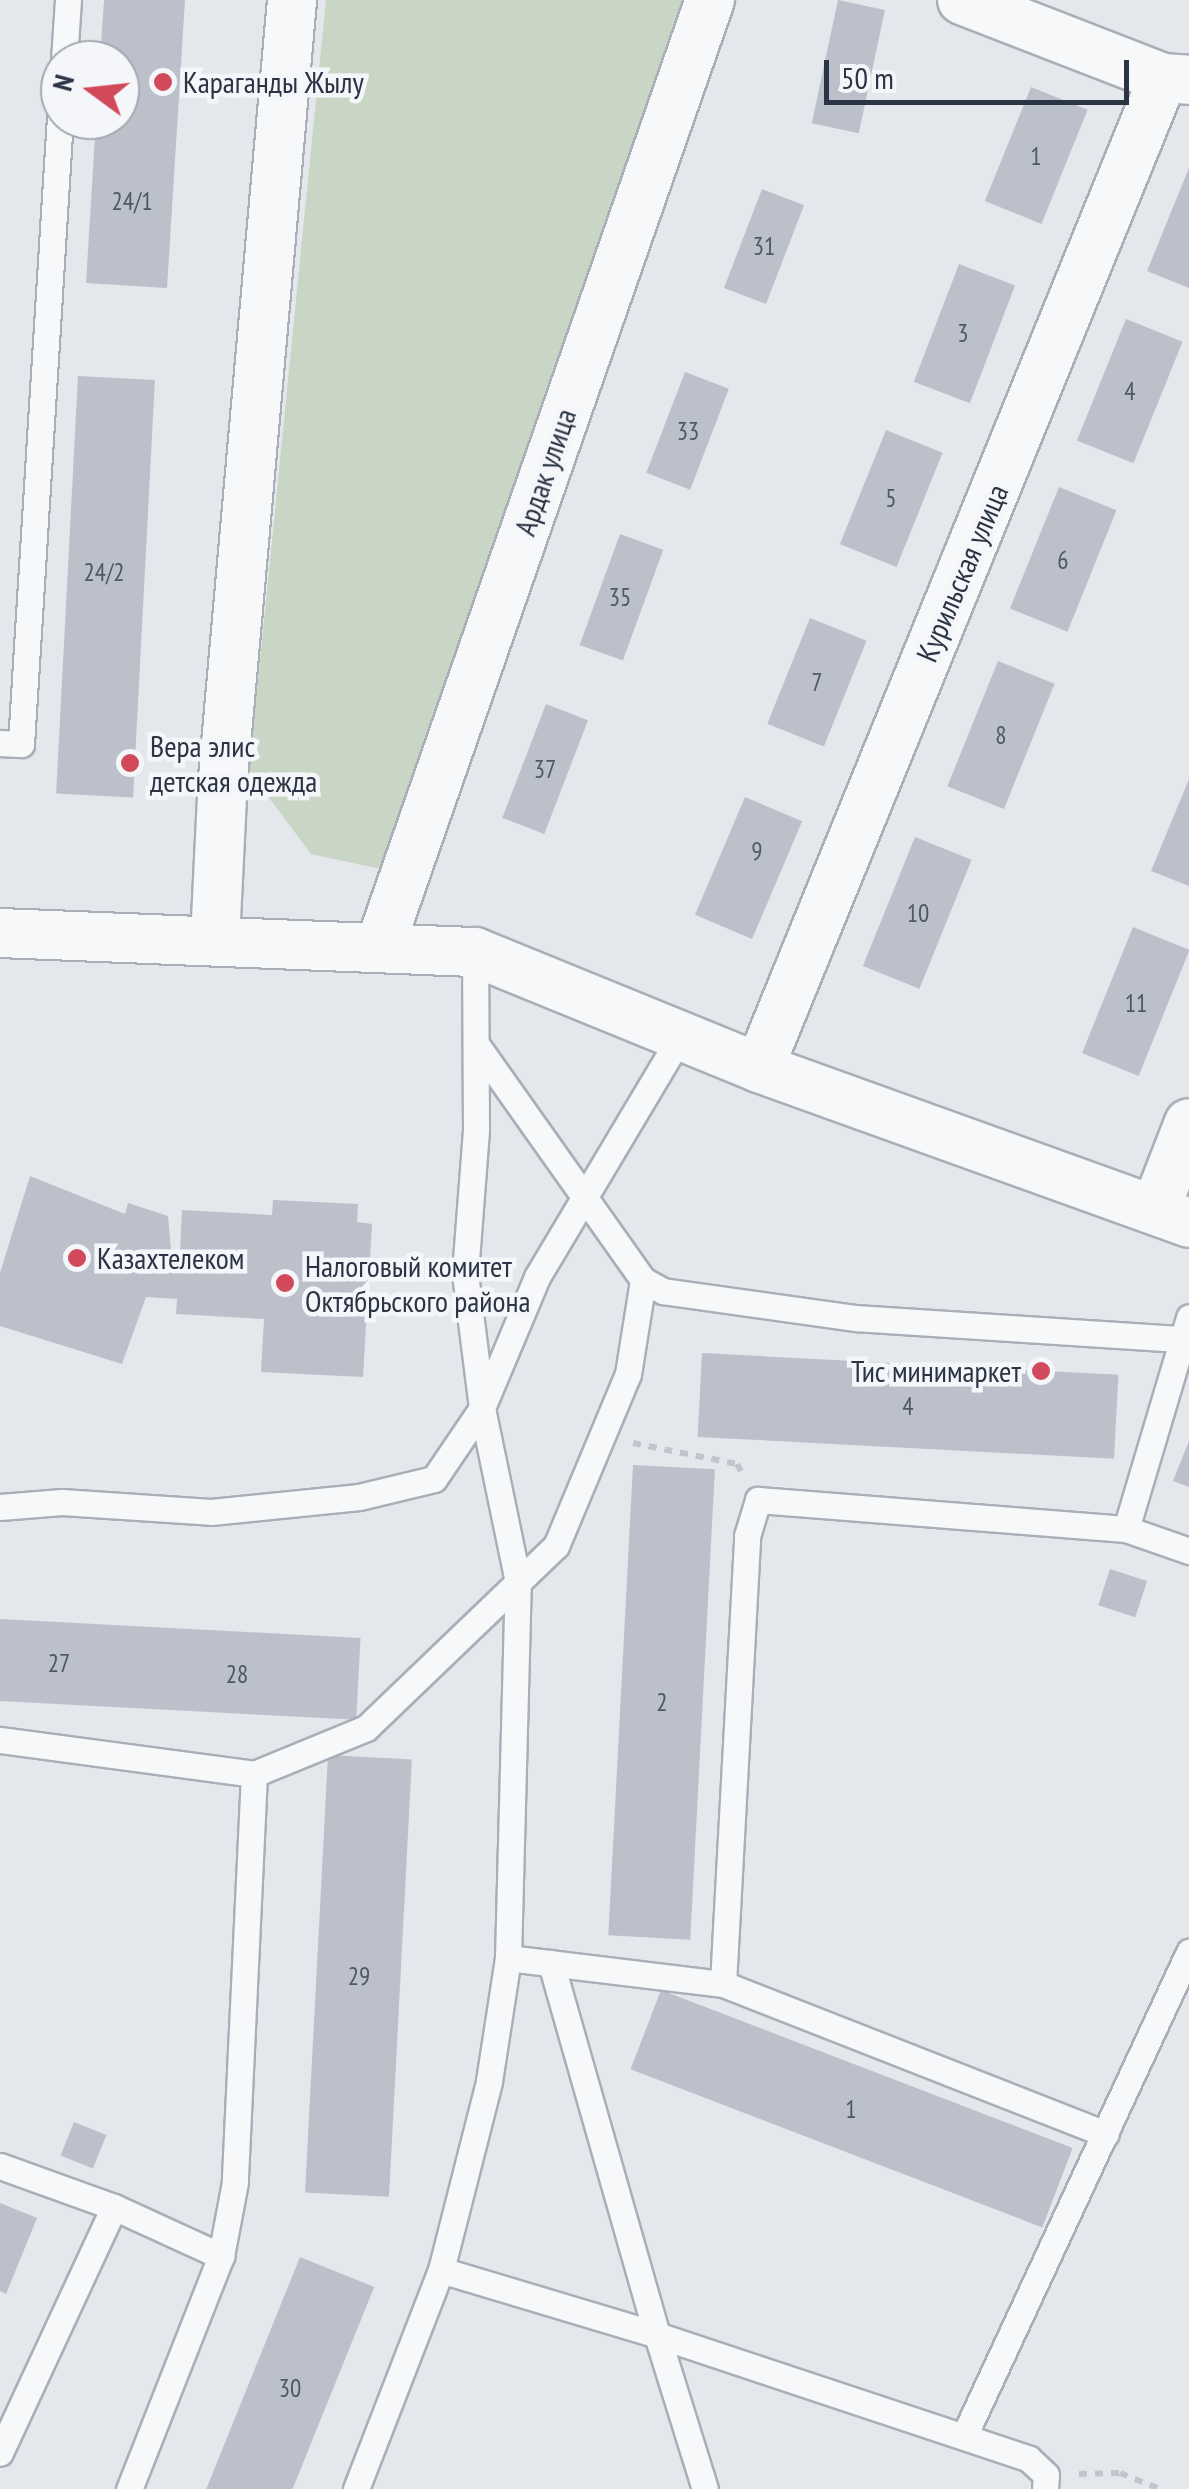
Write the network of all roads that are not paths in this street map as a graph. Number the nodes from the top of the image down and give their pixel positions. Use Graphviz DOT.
graph roads {
  1 [pos="68,0"];
  2 [pos="292,0"];
  3 [pos="710,0"];
  4 [pos="962,0"];
  5 [pos="65,40"];
  6 [pos="1176,79"];
  7 [pos="59,140"];
  8 [pos="0,743"];
  9 [pos="0,933"];
  10 [pos="216,940"];
  11 [pos="380,943"];
  12 [pos="475,952"];
  13 [pos="682,1034"];
  14 [pos="476,1044"];
  15 [pos="759,1068"];
  16 [pos="1189,1123"];
  17 [pos="585,1197"];
  18 [pos="1172,1216"];
  19 [pos="643,1280"];
  20 [pos="1186,1328"];
  21 [pos="482,1408"];
  22 [pos="0,1507"];
  23 [pos="1126,1529"];
  24 [pos="1189,1552"];
  25 [pos="518,1582"];
  26 [pos="0,1740"];
  27 [pos="254,1774"];
  28 [pos="1189,1952"];
  29 [pos="508,1958"];
  30 [pos="551,1963"];
  31 [pos="723,1984"];
  32 [pos="1106,2134"];
  33 [pos="0,2166"];
  34 [pos="114,2207"];
  35 [pos="221,2256"];
  36 [pos="441,2270"];
  37 [pos="657,2335"];
  38 [pos="966,2434"];
  39 [pos="0,2453"];
  40 [pos="1045,2482"];
  41 [pos="129,2489"];
  42 [pos="356,2489"];
  43 [pos="705,2489"];
  1 -- 5 [label="lane"];
  2 -- 10 [label="street"];
  3 -- 11 [label="street, Ардак улица"];
  4 -- 6 [label="street"];
  6 -- 15 [label="street, Курильская улица"];
  7 -- 8 [label="lane"];
  9 -- 10 [label="street"];
  10 -- 11 [label="street"];
  11 -- 12 [label="street"];
  12 -- 13 [label="street"];
  12 -- 14 [label="lane"];
  13 -- 15 [label="street"];
  13 -- 17 [label="lane"];
  14 -- 17 [label="lane"];
  14 -- 21 [label="lane"];
  15 -- 18 [label="street"];
  16 -- 18 [label="street"];
  17 -- 19 [label="lane"];
  17 -- 21 [label="lane"];
  19 -- 20 [label="lane"];
  19 -- 25 [label="lane"];
  20 -- 23 [label="lane"];
  21 -- 22 [label="lane"];
  21 -- 25 [label="lane"];
  23 -- 24 [label="lane"];
  23 -- 31 [label="lane"];
  25 -- 27 [label="lane"];
  25 -- 29 [label="lane"];
  26 -- 27 [label="lane"];
  27 -- 35 [label="lane"];
  28 -- 32 [label="lane"];
  29 -- 30 [label="lane"];
  29 -- 36 [label="lane"];
  30 -- 31 [label="lane"];
  30 -- 37 [label="lane"];
  31 -- 32 [label="lane"];
  32 -- 38 [label="lane"];
  33 -- 34 [label="lane"];
  34 -- 35 [label="lane"];
  34 -- 39 [label="lane"];
  35 -- 41 [label="lane"];
  36 -- 37 [label="lane"];
  36 -- 42 [label="lane"];
  37 -- 38 [label="lane"];
  37 -- 43 [label="lane"];
  38 -- 40 [label="lane"];
}
